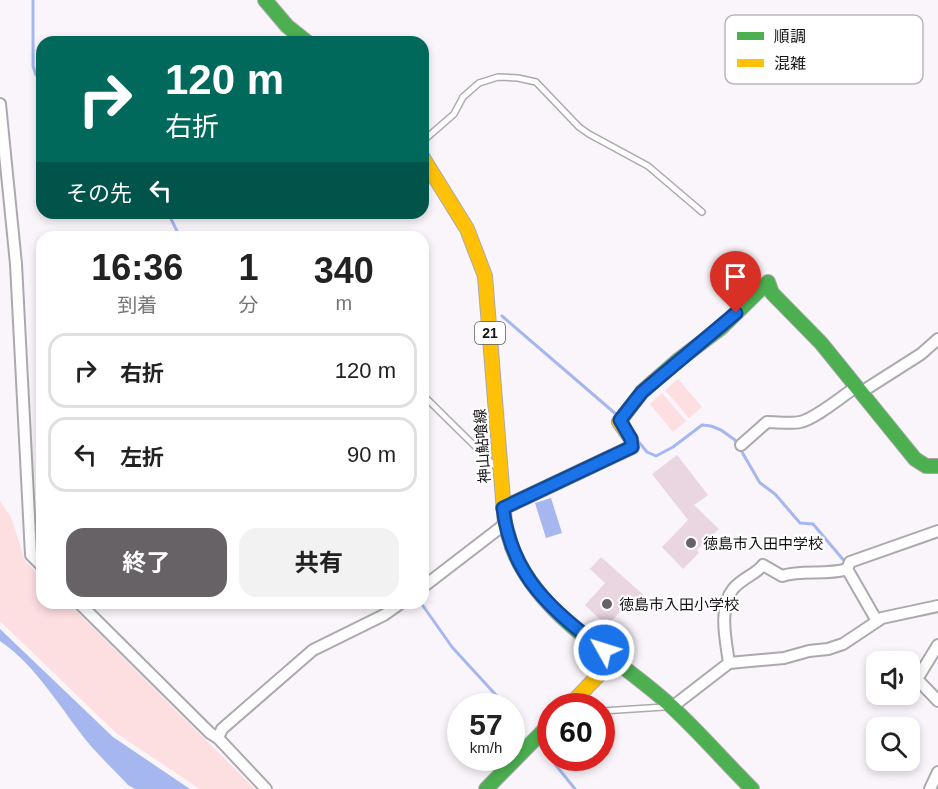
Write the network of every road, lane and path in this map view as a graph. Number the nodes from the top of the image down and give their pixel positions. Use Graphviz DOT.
graph roads {
  1 [pos="265,0"];
  2 [pos="300,36"];
  3 [pos="0,104"];
  4 [pos="429,136"];
  5 [pos="429,167"];
  6 [pos="702,212"];
  7 [pos="938,339"];
  8 [pos="861,390"];
  9 [pos="429,401"];
  10 [pos="741,445"];
  11 [pos="938,466"];
  12 [pos="500,472"];
  13 [pos="503,508"];
  14 [pos="505,524"];
  15 [pos="938,531"];
  16 [pos="36,560"];
  17 [pos="848,566"];
  18 [pos="429,582"];
  19 [pos="938,606"];
  20 [pos="85,609"];
  21 [pos="392,609"];
  22 [pos="876,621"];
  23 [pos="938,645"];
  24 [pos="614,658"];
  25 [pos="729,663"];
  26 [pos="581,693"];
  27 [pos="938,701"];
  28 [pos="672,707"];
  29 [pos="615,710"];
  30 [pos="537,737"];
  31 [pos="218,738"];
  32 [pos="938,772"];
  33 [pos="486,787"];
  34 [pos="266,789"];
  35 [pos="752,789"];
  36 [pos="930,789"];
  1 -- 2 [label="main road"];
  3 -- 16 [label="street"];
  4 -- 6 [label="lane"];
  5 -- 12 [label="main road, 神山鮎喰線 / 21"];
  7 -- 8 [label="street"];
  8 -- 10 [label="street"];
  8 -- 11 [label="main road"];
  8 -- 13 [label="main road"];
  9 -- 12 [label="lane"];
  12 -- 13 [label="main road, 神山鮎喰線 / 21"];
  13 -- 14 [label="main road, 神山鮎喰線 / 21"];
  14 -- 18 [label="street"];
  14 -- 24 [label="main road, 神山鮎喰線 / 21"];
  15 -- 17 [label="street"];
  17 -- 22 [label="street"];
  17 -- 25 [label="street"];
  19 -- 22 [label="street"];
  20 -- 31 [label="street"];
  21 -- 31 [label="street"];
  22 -- 25 [label="street"];
  23 -- 27 [label="street"];
  24 -- 26 [label="main road"];
  24 -- 28 [label="main road, 神山鮎喰線 / 21"];
  25 -- 28 [label="street"];
  28 -- 29 [label="lane"];
  28 -- 35 [label="main road, 神山鮎喰線 / 21"];
  30 -- 33 [label="main road"];
  31 -- 34 [label="street"];
  32 -- 36 [label="street"];
}
